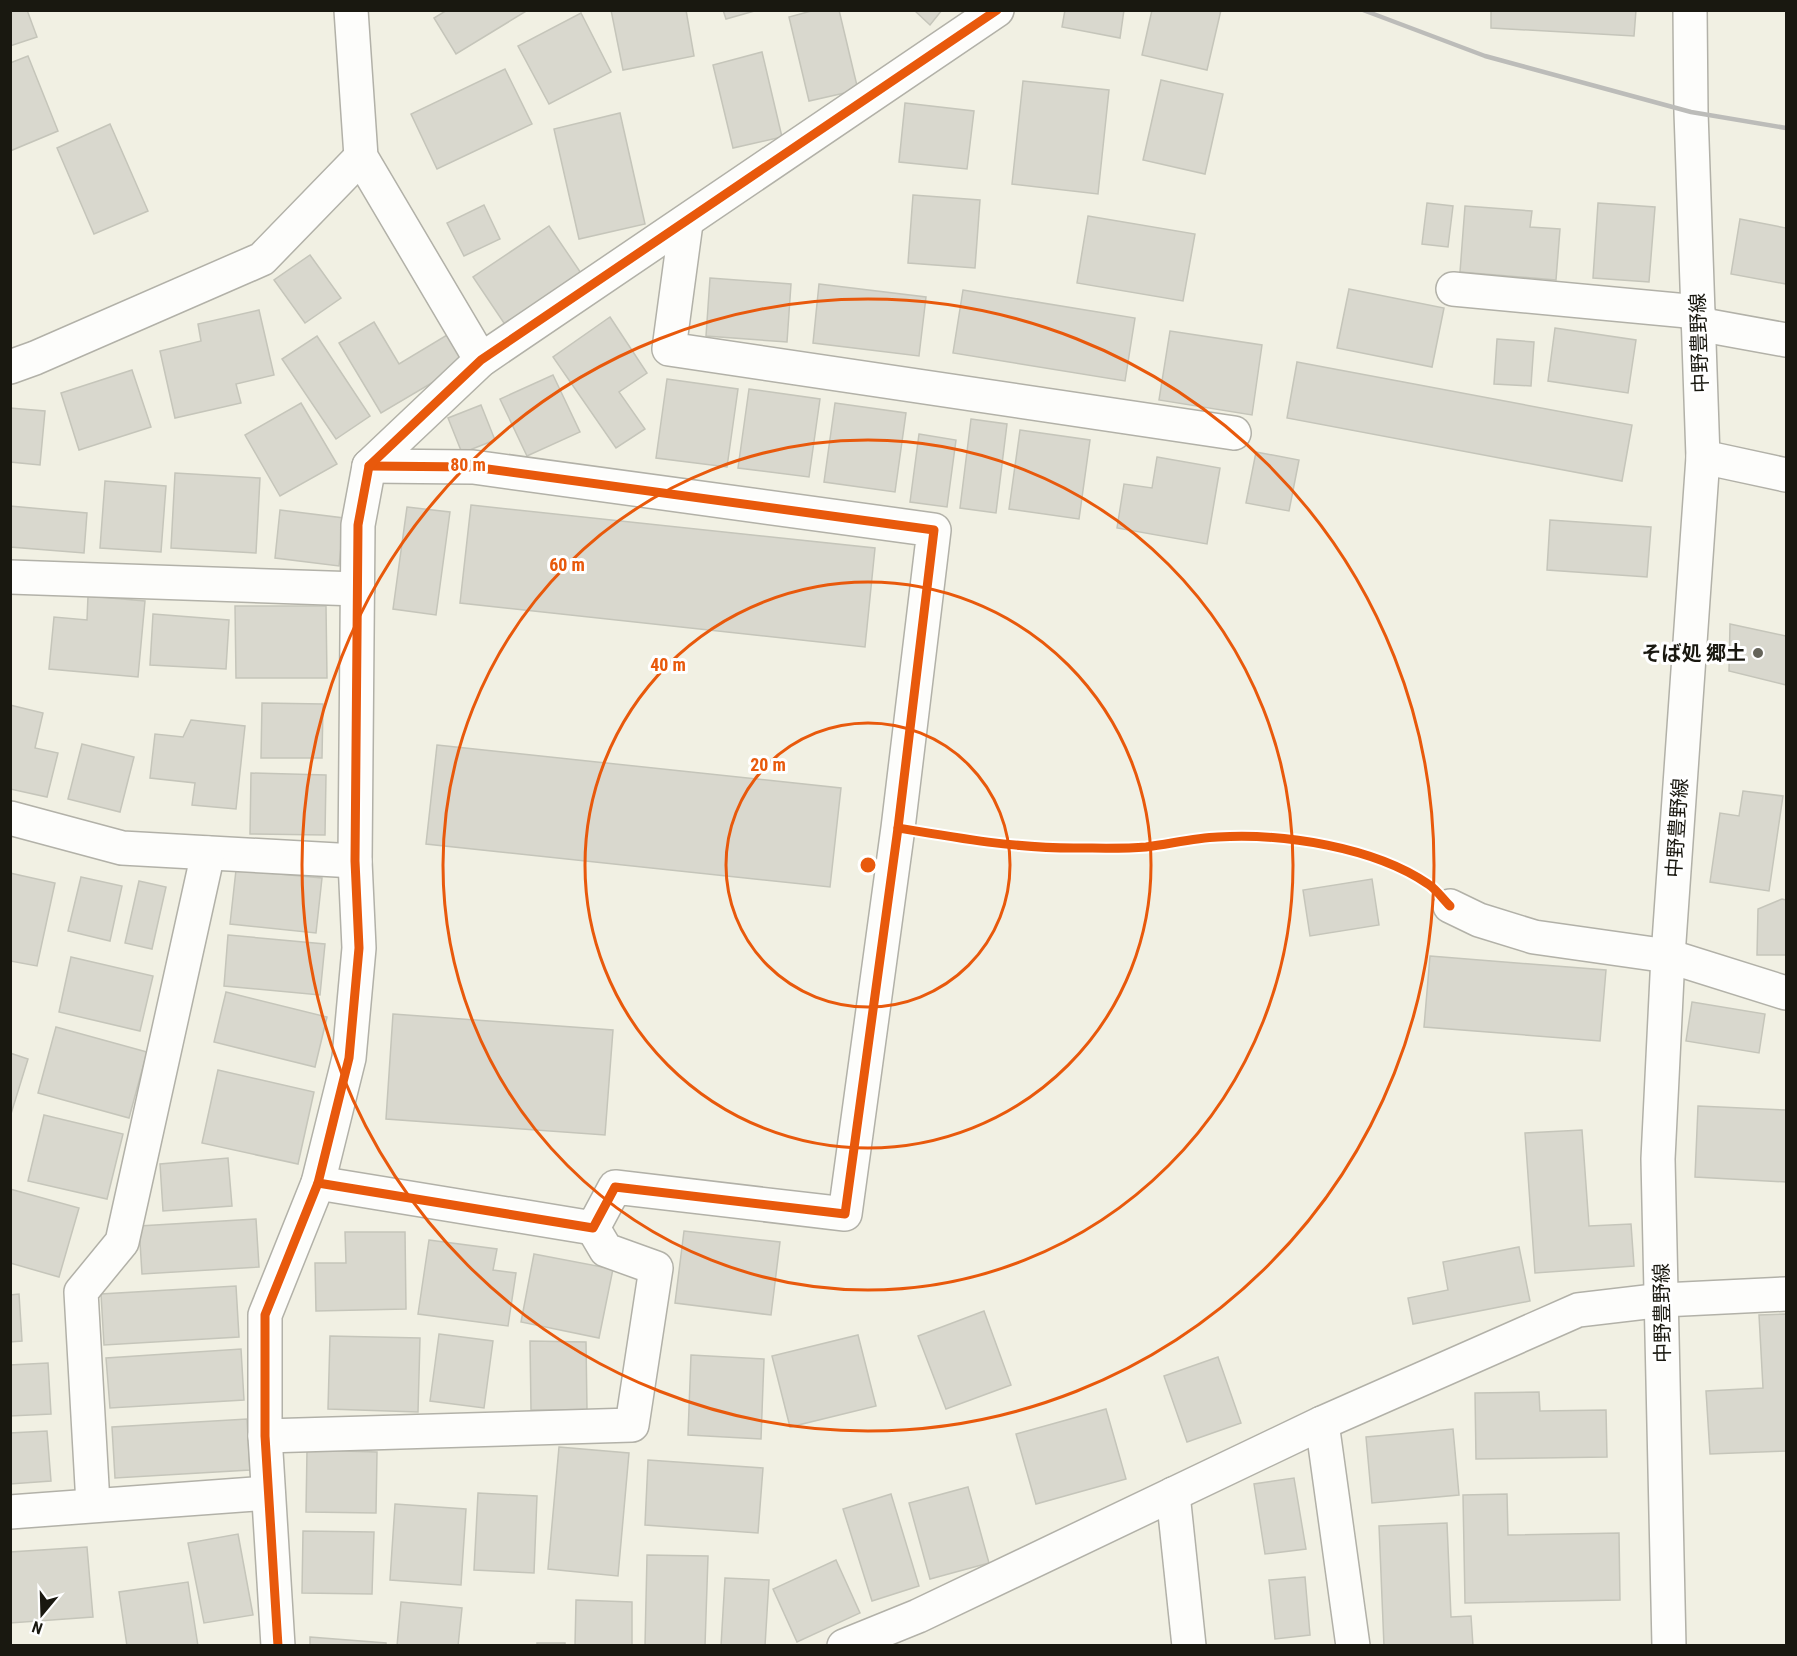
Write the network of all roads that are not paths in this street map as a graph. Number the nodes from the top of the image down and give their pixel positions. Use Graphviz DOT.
graph roads {
  1 [pos="351,10"];
  2 [pos="997,10"];
  3 [pos="1690,10"];
  4 [pos="361,157"];
  5 [pos="686,223"];
  6 [pos="1453,289"];
  7 [pos="1698,318"];
  8 [pos="1786,340"];
  9 [pos="481,360"];
  10 [pos="10,366"];
  11 [pos="1234,433"];
  12 [pos="1703,457"];
  13 [pos="369,466"];
  14 [pos="1786,475"];
  15 [pos="10,577"];
  16 [pos="358,589"];
  17 [pos="10,818"];
  18 [pos="208,854"];
  19 [pos="355,861"];
  20 [pos="1450,906"];
  21 [pos="1668,956"];
  22 [pos="1786,993"];
  23 [pos="318,1183"];
  24 [pos="594,1228"];
  25 [pos="1786,1294"];
  26 [pos="1663,1300"];
  27 [pos="1322,1423"];
  28 [pos="265,1436"];
  29 [pos="268,1493"];
  30 [pos="1173,1494"];
  31 [pos="93,1504"];
  32 [pos="10,1512"];
  33 [pos="278,1646"];
  34 [pos="844,1646"];
  35 [pos="1189,1646"];
  36 [pos="1353,1646"];
  37 [pos="1669,1646"];
  1 -- 4 [label="street"];
  2 -- 5 [label="street"];
  3 -- 7 [label="street, 中野豊野線"];
  4 -- 9 [label="street"];
  4 -- 10 [label="street"];
  5 -- 9 [label="street"];
  5 -- 11 [label="street"];
  6 -- 7 [label="street"];
  7 -- 8 [label="street"];
  7 -- 12 [label="street, 中野豊野線"];
  9 -- 13 [label="street"];
  12 -- 14 [label="street"];
  12 -- 21 [label="street, 中野豊野線"];
  13 -- 16 [label="street"];
  13 -- 24 [label="street"];
  15 -- 16 [label="street"];
  16 -- 19 [label="street"];
  17 -- 18 [label="street"];
  18 -- 19 [label="street"];
  18 -- 31 [label="street"];
  19 -- 23 [label="street"];
  20 -- 21 [label="street"];
  21 -- 22 [label="street"];
  21 -- 26 [label="street, 中野豊野線"];
  23 -- 24 [label="street"];
  23 -- 28 [label="street"];
  24 -- 28 [label="street"];
  25 -- 26 [label="street"];
  26 -- 27 [label="street"];
  26 -- 37 [label="street, 中野豊野線"];
  27 -- 30 [label="street"];
  27 -- 36 [label="street"];
  28 -- 29 [label="street"];
  29 -- 31 [label="street"];
  29 -- 33 [label="street"];
  30 -- 34 [label="street"];
  30 -- 35 [label="street"];
  31 -- 32 [label="street"];
}
